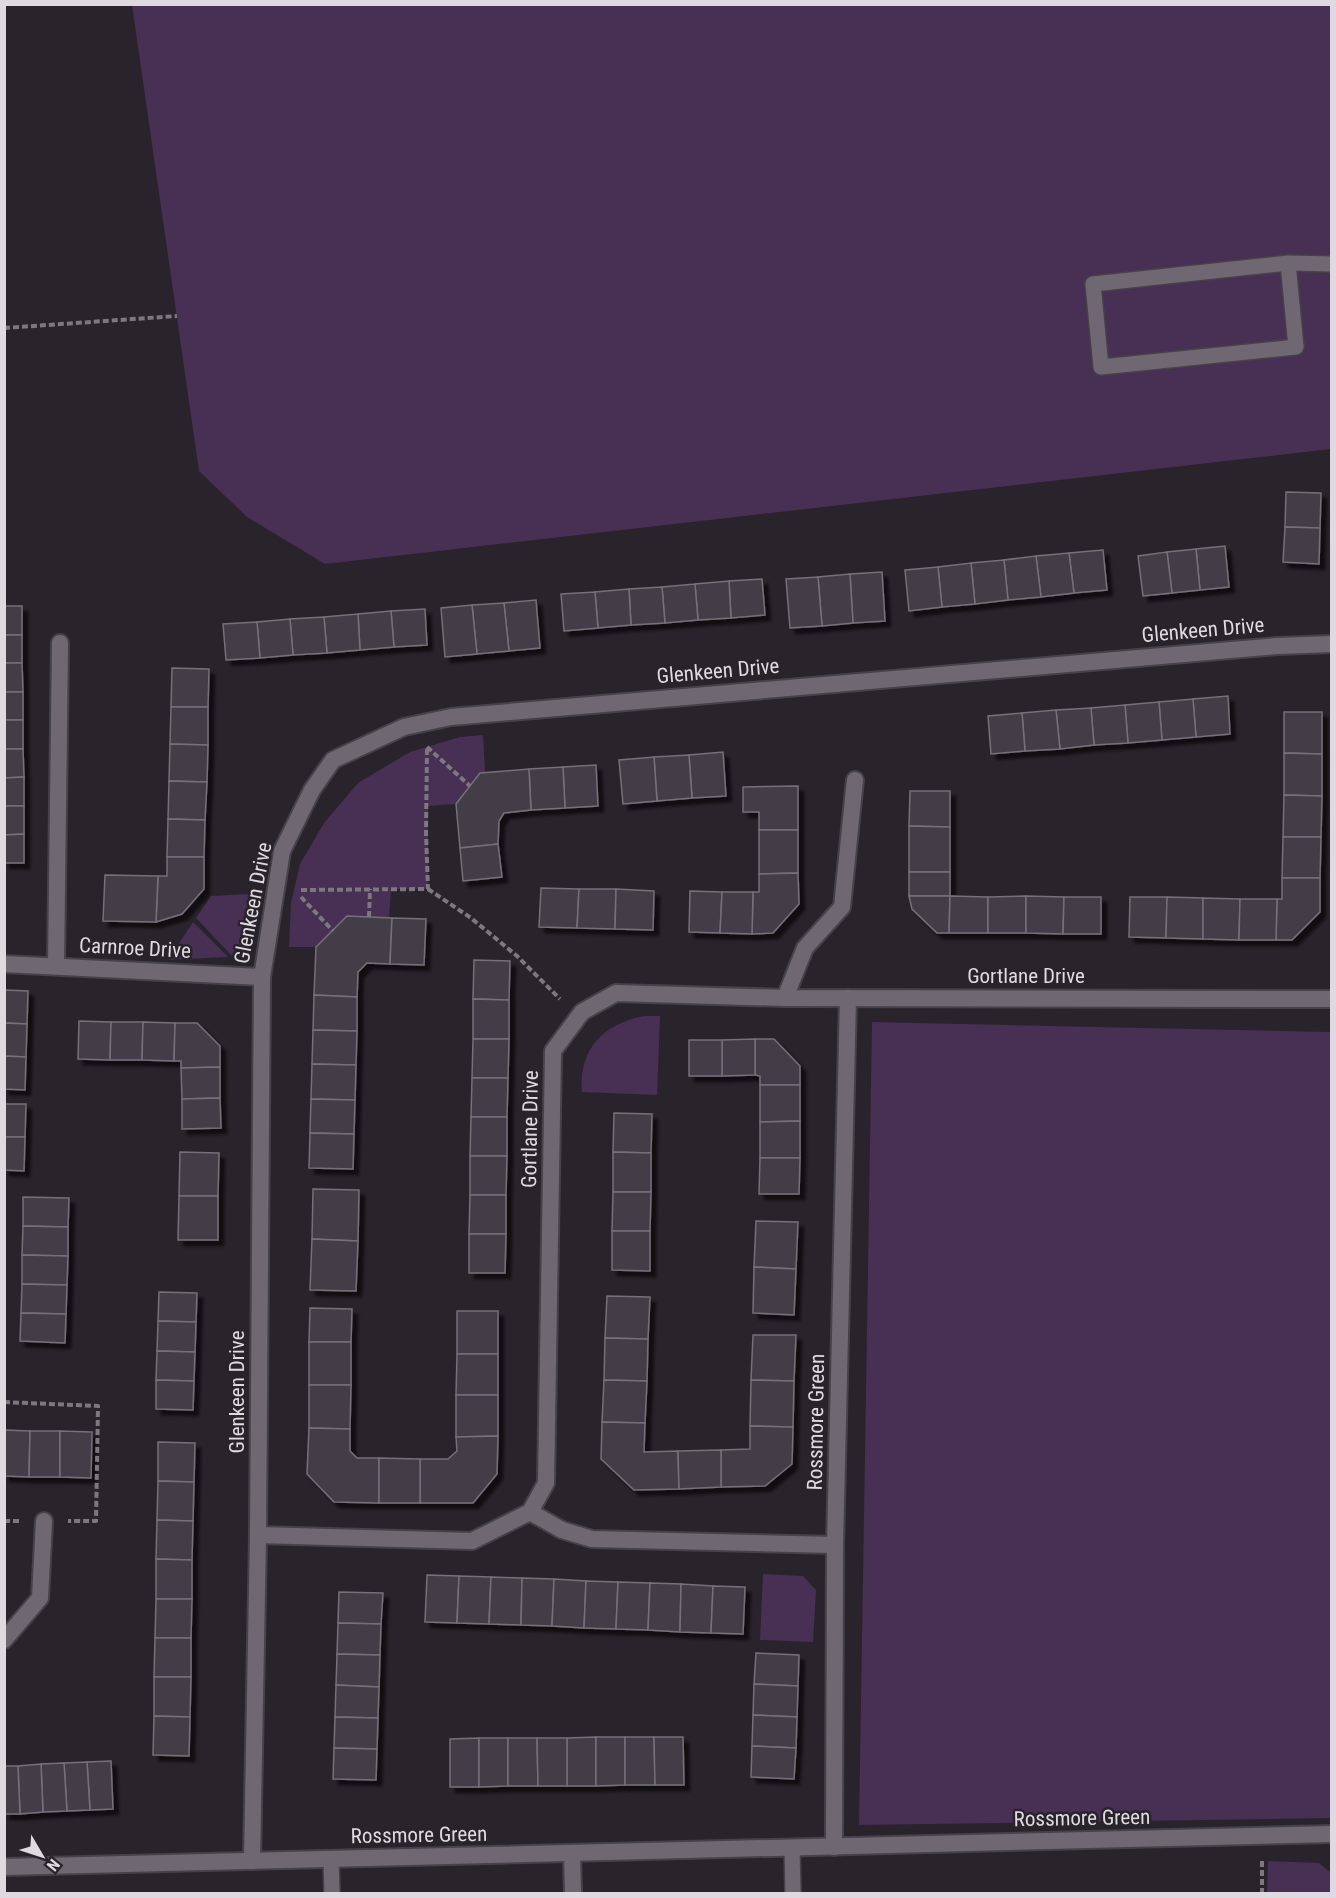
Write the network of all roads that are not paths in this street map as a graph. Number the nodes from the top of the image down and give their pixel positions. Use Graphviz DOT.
graph roads {
  1 [pos="1288,263"];
  2 [pos="1332,264"];
  3 [pos="60,643"];
  4 [pos="1332,644"];
  5 [pos="855,780"];
  6 [pos="4,964"];
  7 [pos="56,966"];
  8 [pos="262,977"];
  9 [pos="785,998"];
  10 [pos="848,998"];
  11 [pos="1332,999"];
  12 [pos="530,1512"];
  13 [pos="44,1521"];
  14 [pos="258,1535"];
  15 [pos="835,1545"];
  16 [pos="4,1640"];
  17 [pos="1332,1834"];
  18 [pos="834,1847"];
  19 [pos="792,1848"];
  20 [pos="572,1853"];
  21 [pos="331,1859"];
  22 [pos="252,1861"];
  23 [pos="4,1867"];
  24 [pos="332,1893"];
  25 [pos="573,1893"];
  26 [pos="793,1893"];
  1 -- 1 [label="lane"];
  1 -- 2 [label="lane"];
  3 -- 7 [label="street"];
  4 -- 8 [label="street, Glenkeen Drive"];
  5 -- 9 [label="street"];
  6 -- 7 [label="street, Carnroe Drive"];
  7 -- 8 [label="street, Carnroe Drive"];
  8 -- 14 [label="street, Glenkeen Drive"];
  9 -- 10 [label="street, Gortlane Drive"];
  9 -- 12 [label="street, Gortlane Drive"];
  10 -- 11 [label="street, Gortlane Drive"];
  10 -- 15 [label="street, Rossmore Green"];
  12 -- 14 [label="street"];
  12 -- 15 [label="street"];
  13 -- 16 [label="street"];
  14 -- 22 [label="street, Glenkeen Drive"];
  15 -- 18 [label="street, Rossmore Green"];
  17 -- 18 [label="street, Rossmore Green"];
  18 -- 19 [label="street, Rossmore Green"];
  19 -- 20 [label="street, Rossmore Green"];
  19 -- 26 [label="lane"];
  20 -- 21 [label="street, Rossmore Green"];
  20 -- 25 [label="street"];
  21 -- 22 [label="street, Rossmore Green"];
  21 -- 24 [label="lane"];
  22 -- 23 [label="street, Rossmore Green"];
}
